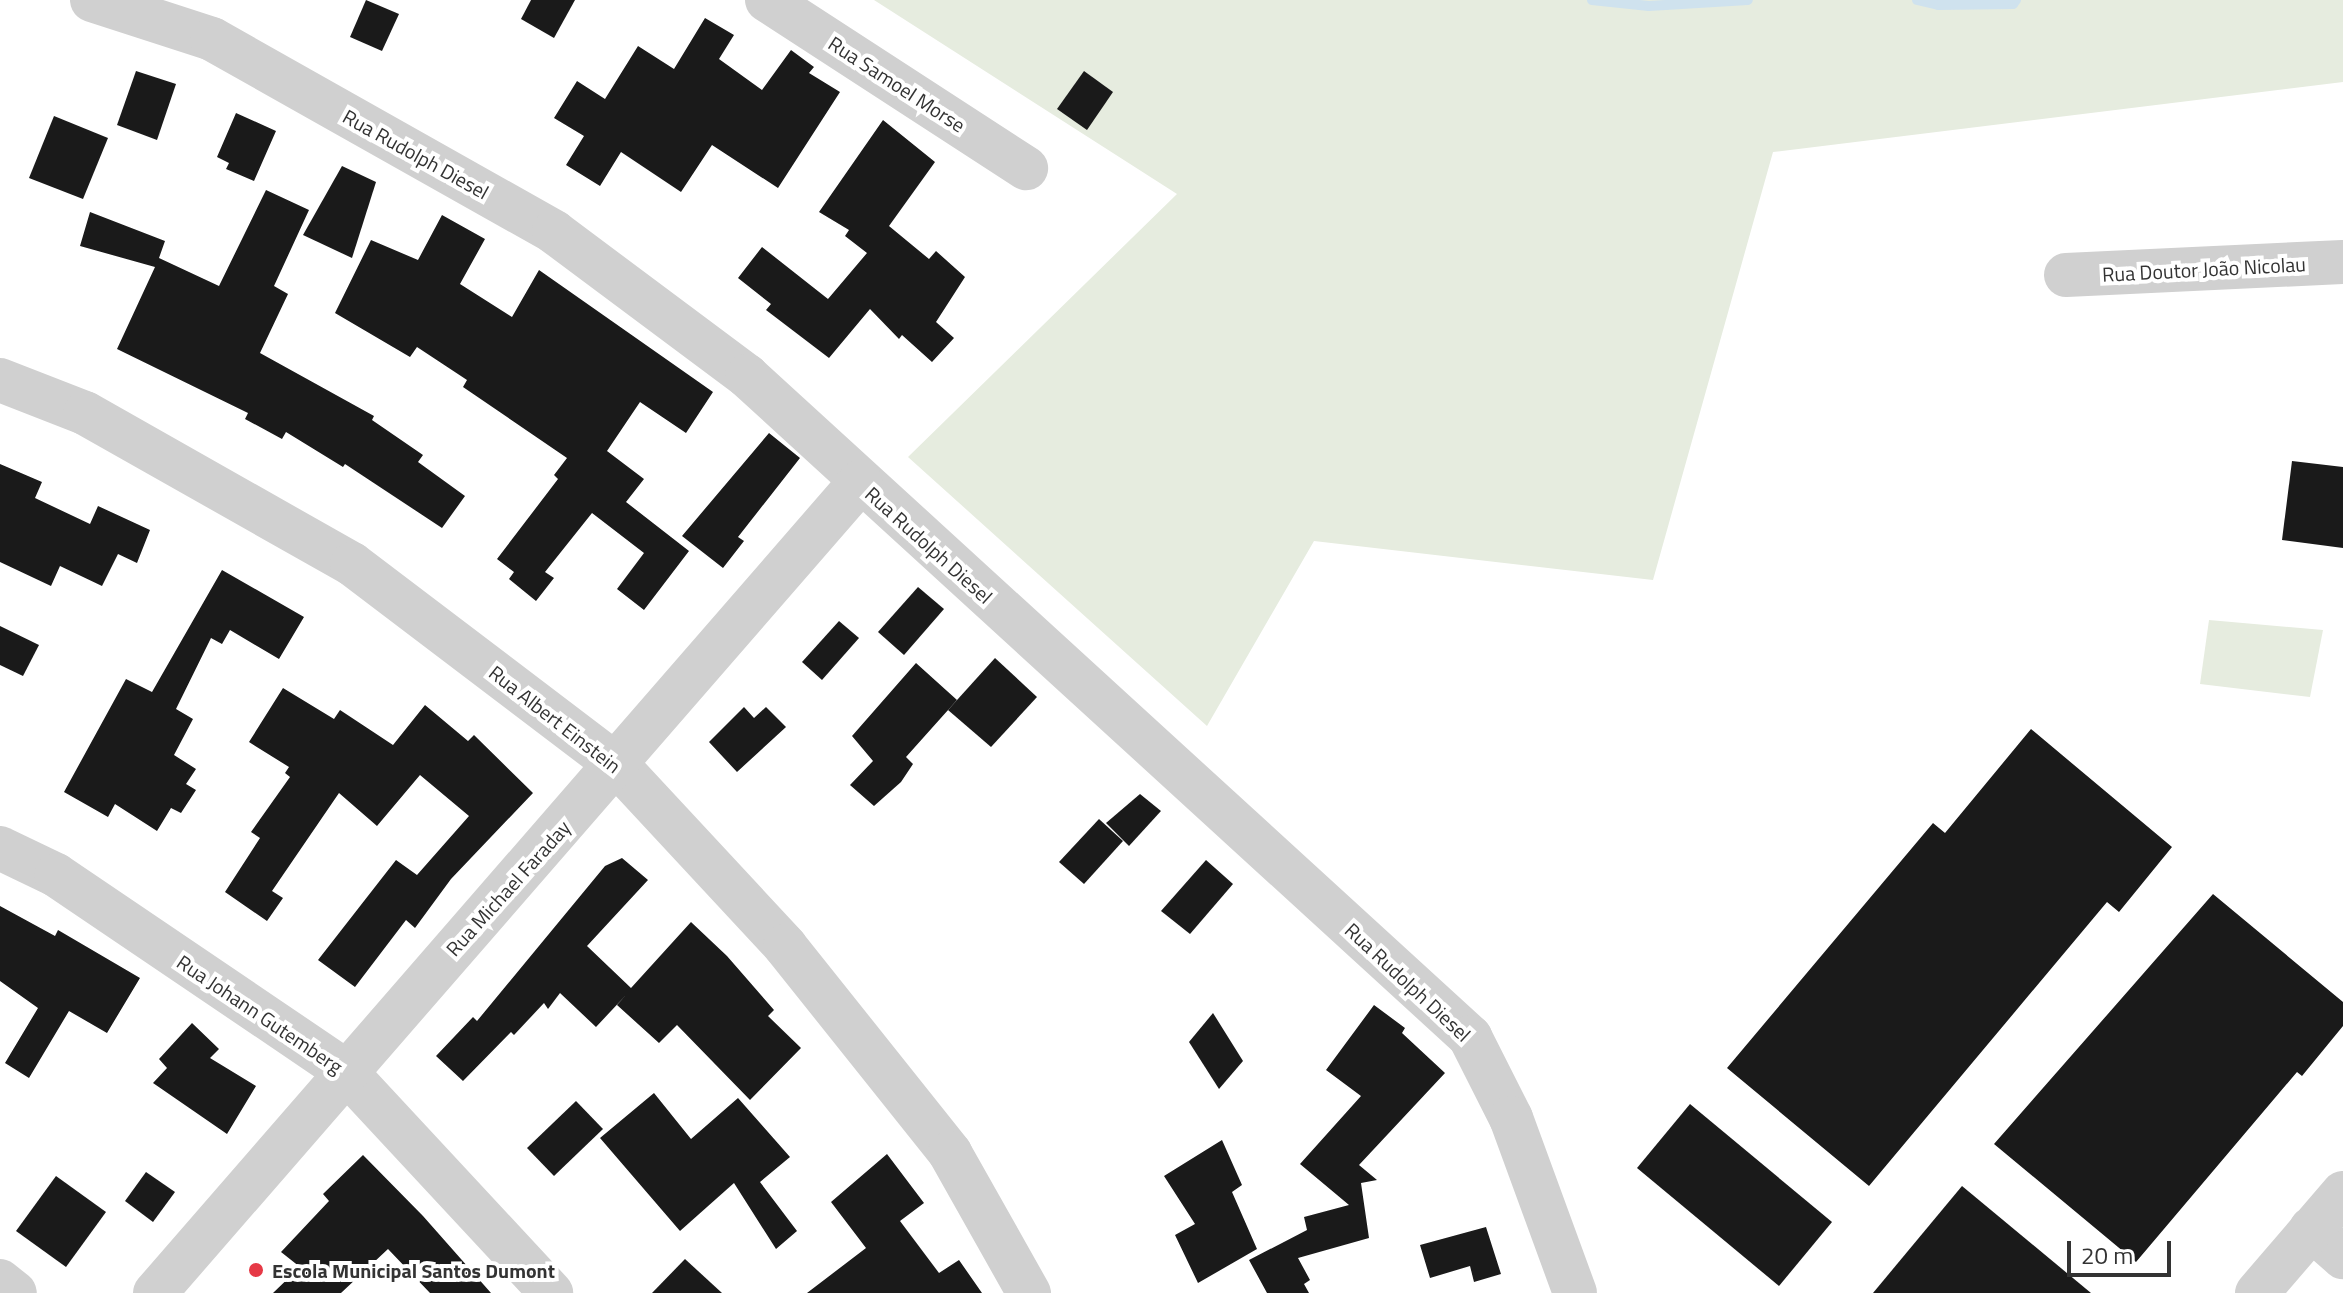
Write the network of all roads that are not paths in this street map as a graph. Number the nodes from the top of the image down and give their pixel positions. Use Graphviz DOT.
graph roads {
  1 [pos="92,0"];
  2 [pos="767,0"];
  3 [pos="1026,168"];
  4 [pos="2343,262"];
  5 [pos="2066,275"];
  6 [pos="0,380"];
  7 [pos="860,482"];
  8 [pos="618,766"];
  9 [pos="0,848"];
  10 [pos="345,1071"];
  11 [pos="2343,1193"];
  12 [pos="2327,1243"];
  13 [pos="0,1281"];
  14 [pos="15,1293"];
  15 [pos="155,1293"];
  16 [pos="551,1293"];
  17 [pos="1029,1293"];
  18 [pos="1575,1293"];
  19 [pos="2257,1293"];
  1 -- 7 [label="street, Rua Rudolph Diesel"];
  2 -- 3 [label="street, Rua Samoel Morse"];
  4 -- 5 [label="street, Rua Doutor João Nicolau"];
  6 -- 8 [label="street, Rua Albert Einstein"];
  7 -- 8 [label="street, Rua Michael Faraday"];
  7 -- 18 [label="street, Rua Rudolph Diesel"];
  8 -- 10 [label="street, Rua Michael Faraday"];
  8 -- 17 [label="street, Rua Albert Einstein"];
  9 -- 10 [label="street, Rua Johann Gutemberg"];
  10 -- 15 [label="street, Rua Michael Faraday"];
  10 -- 16 [label="street, Rua Johann Gutemberg"];
  11 -- 12 [label="street"];
  12 -- 19 [label="street"];
  13 -- 14 [label="street"];
}
